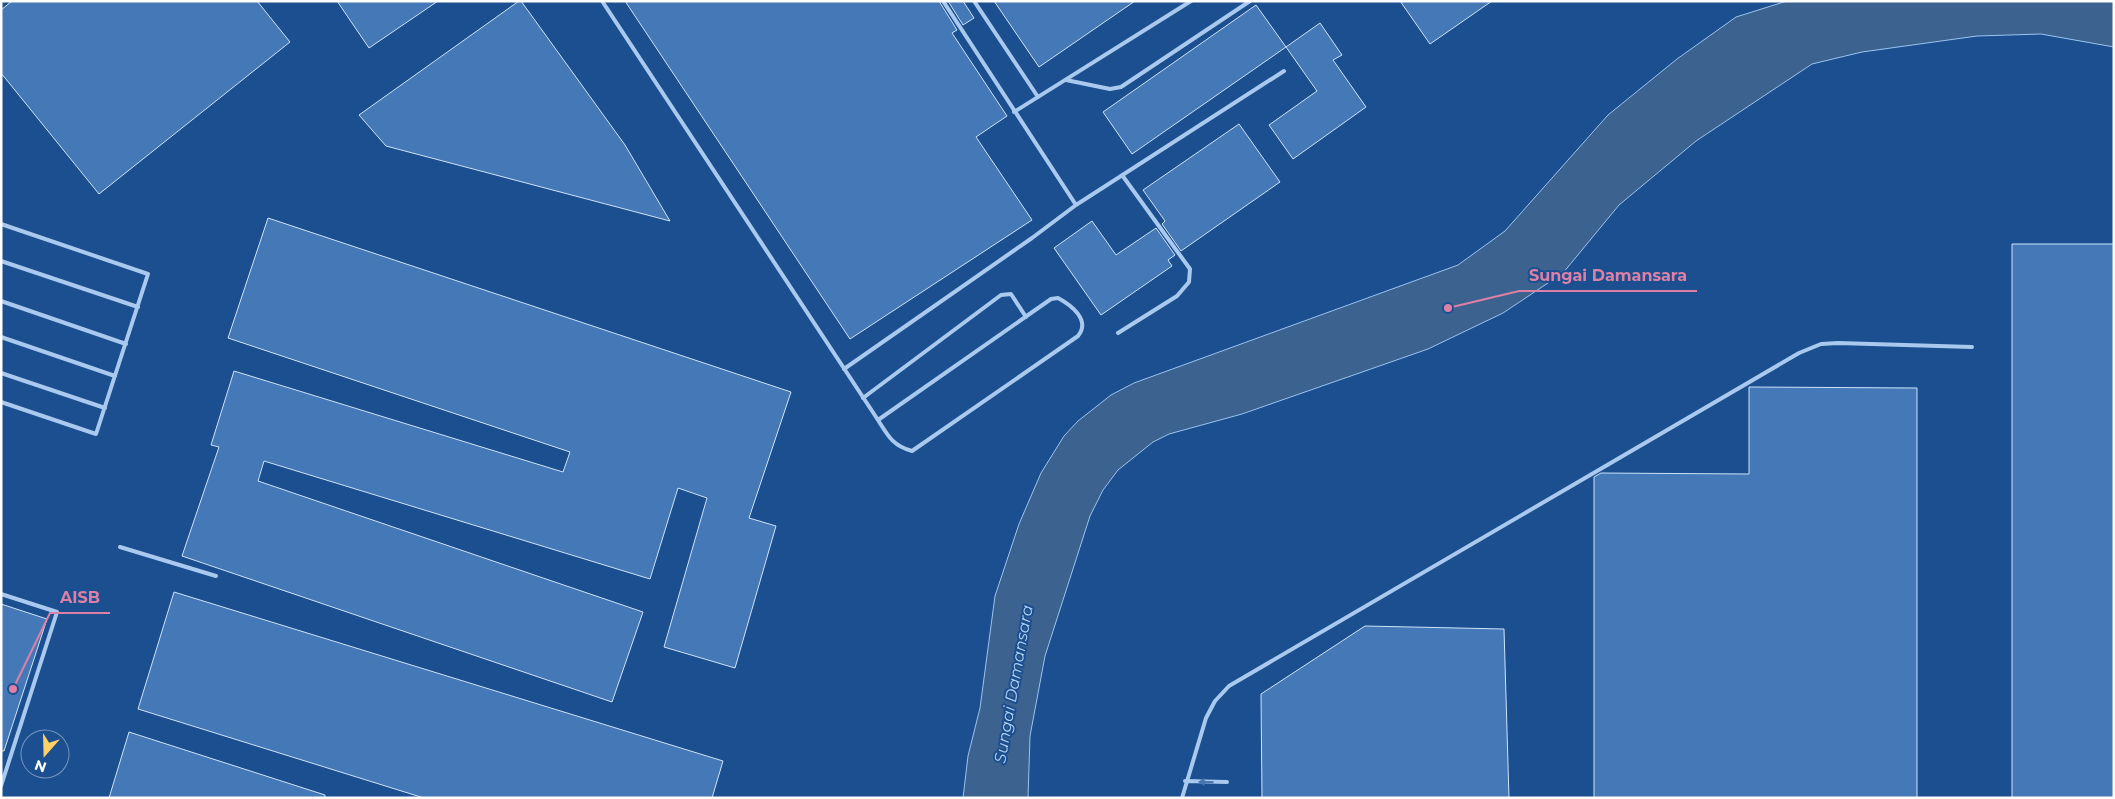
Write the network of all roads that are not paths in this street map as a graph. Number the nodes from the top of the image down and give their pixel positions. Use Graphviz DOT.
graph roads {
  1 [pos="602,1"];
  2 [pos="943,1"];
  3 [pos="974,1"];
  4 [pos="1191,1"];
  5 [pos="1250,1"];
  6 [pos="1284,71"];
  7 [pos="1066,80"];
  8 [pos="1038,97"];
  9 [pos="1014,112"];
  10 [pos="1122,175"];
  11 [pos="1076,205"];
  12 [pos="1,224"];
  13 [pos="1,261"];
  14 [pos="1,301"];
  15 [pos="138,307"];
  16 [pos="1026,317"];
  17 [pos="1118,333"];
  18 [pos="1,337"];
  19 [pos="126,344"];
  20 [pos="1972,347"];
  21 [pos="844,369"];
  22 [pos="1,373"];
  23 [pos="115,376"];
  24 [pos="863,398"];
  25 [pos="1,402"];
  26 [pos="104,408"];
  27 [pos="878,420"];
  28 [pos="120,547"];
  29 [pos="216,576"];
  30 [pos="1,594"];
  31 [pos="1186,782"];
  32 [pos="1227,782"];
  33 [pos="1,786"];
  34 [pos="1182,798"];
  1 -- 21 [label="lane"];
  2 -- 9 [label="lane"];
  3 -- 8 [label="lane"];
  4 -- 7 [label="lane"];
  5 -- 7 [label="lane"];
  6 -- 10 [label="lane"];
  7 -- 8 [label="lane"];
  8 -- 9 [label="lane"];
  9 -- 11 [label="lane"];
  10 -- 11 [label="lane"];
  10 -- 17 [label="lane"];
  11 -- 21 [label="lane"];
  12 -- 15 [label="lane"];
  13 -- 15 [label="lane"];
  14 -- 19 [label="lane"];
  15 -- 19 [label="lane"];
  16 -- 24 [label="lane"];
  16 -- 27 [label="lane"];
  16 -- 27 [label="lane"];
  18 -- 23 [label="lane"];
  19 -- 23 [label="lane"];
  20 -- 31 [label="lane"];
  21 -- 24 [label="lane"];
  22 -- 26 [label="lane"];
  23 -- 26 [label="lane"];
  24 -- 27 [label="lane"];
  25 -- 26 [label="lane"];
  28 -- 29 [label="lane"];
  30 -- 33 [label="lane"];
  32 -- 31 [label="lane, one-way"];
  31 -- 34 [label="lane"];
}
